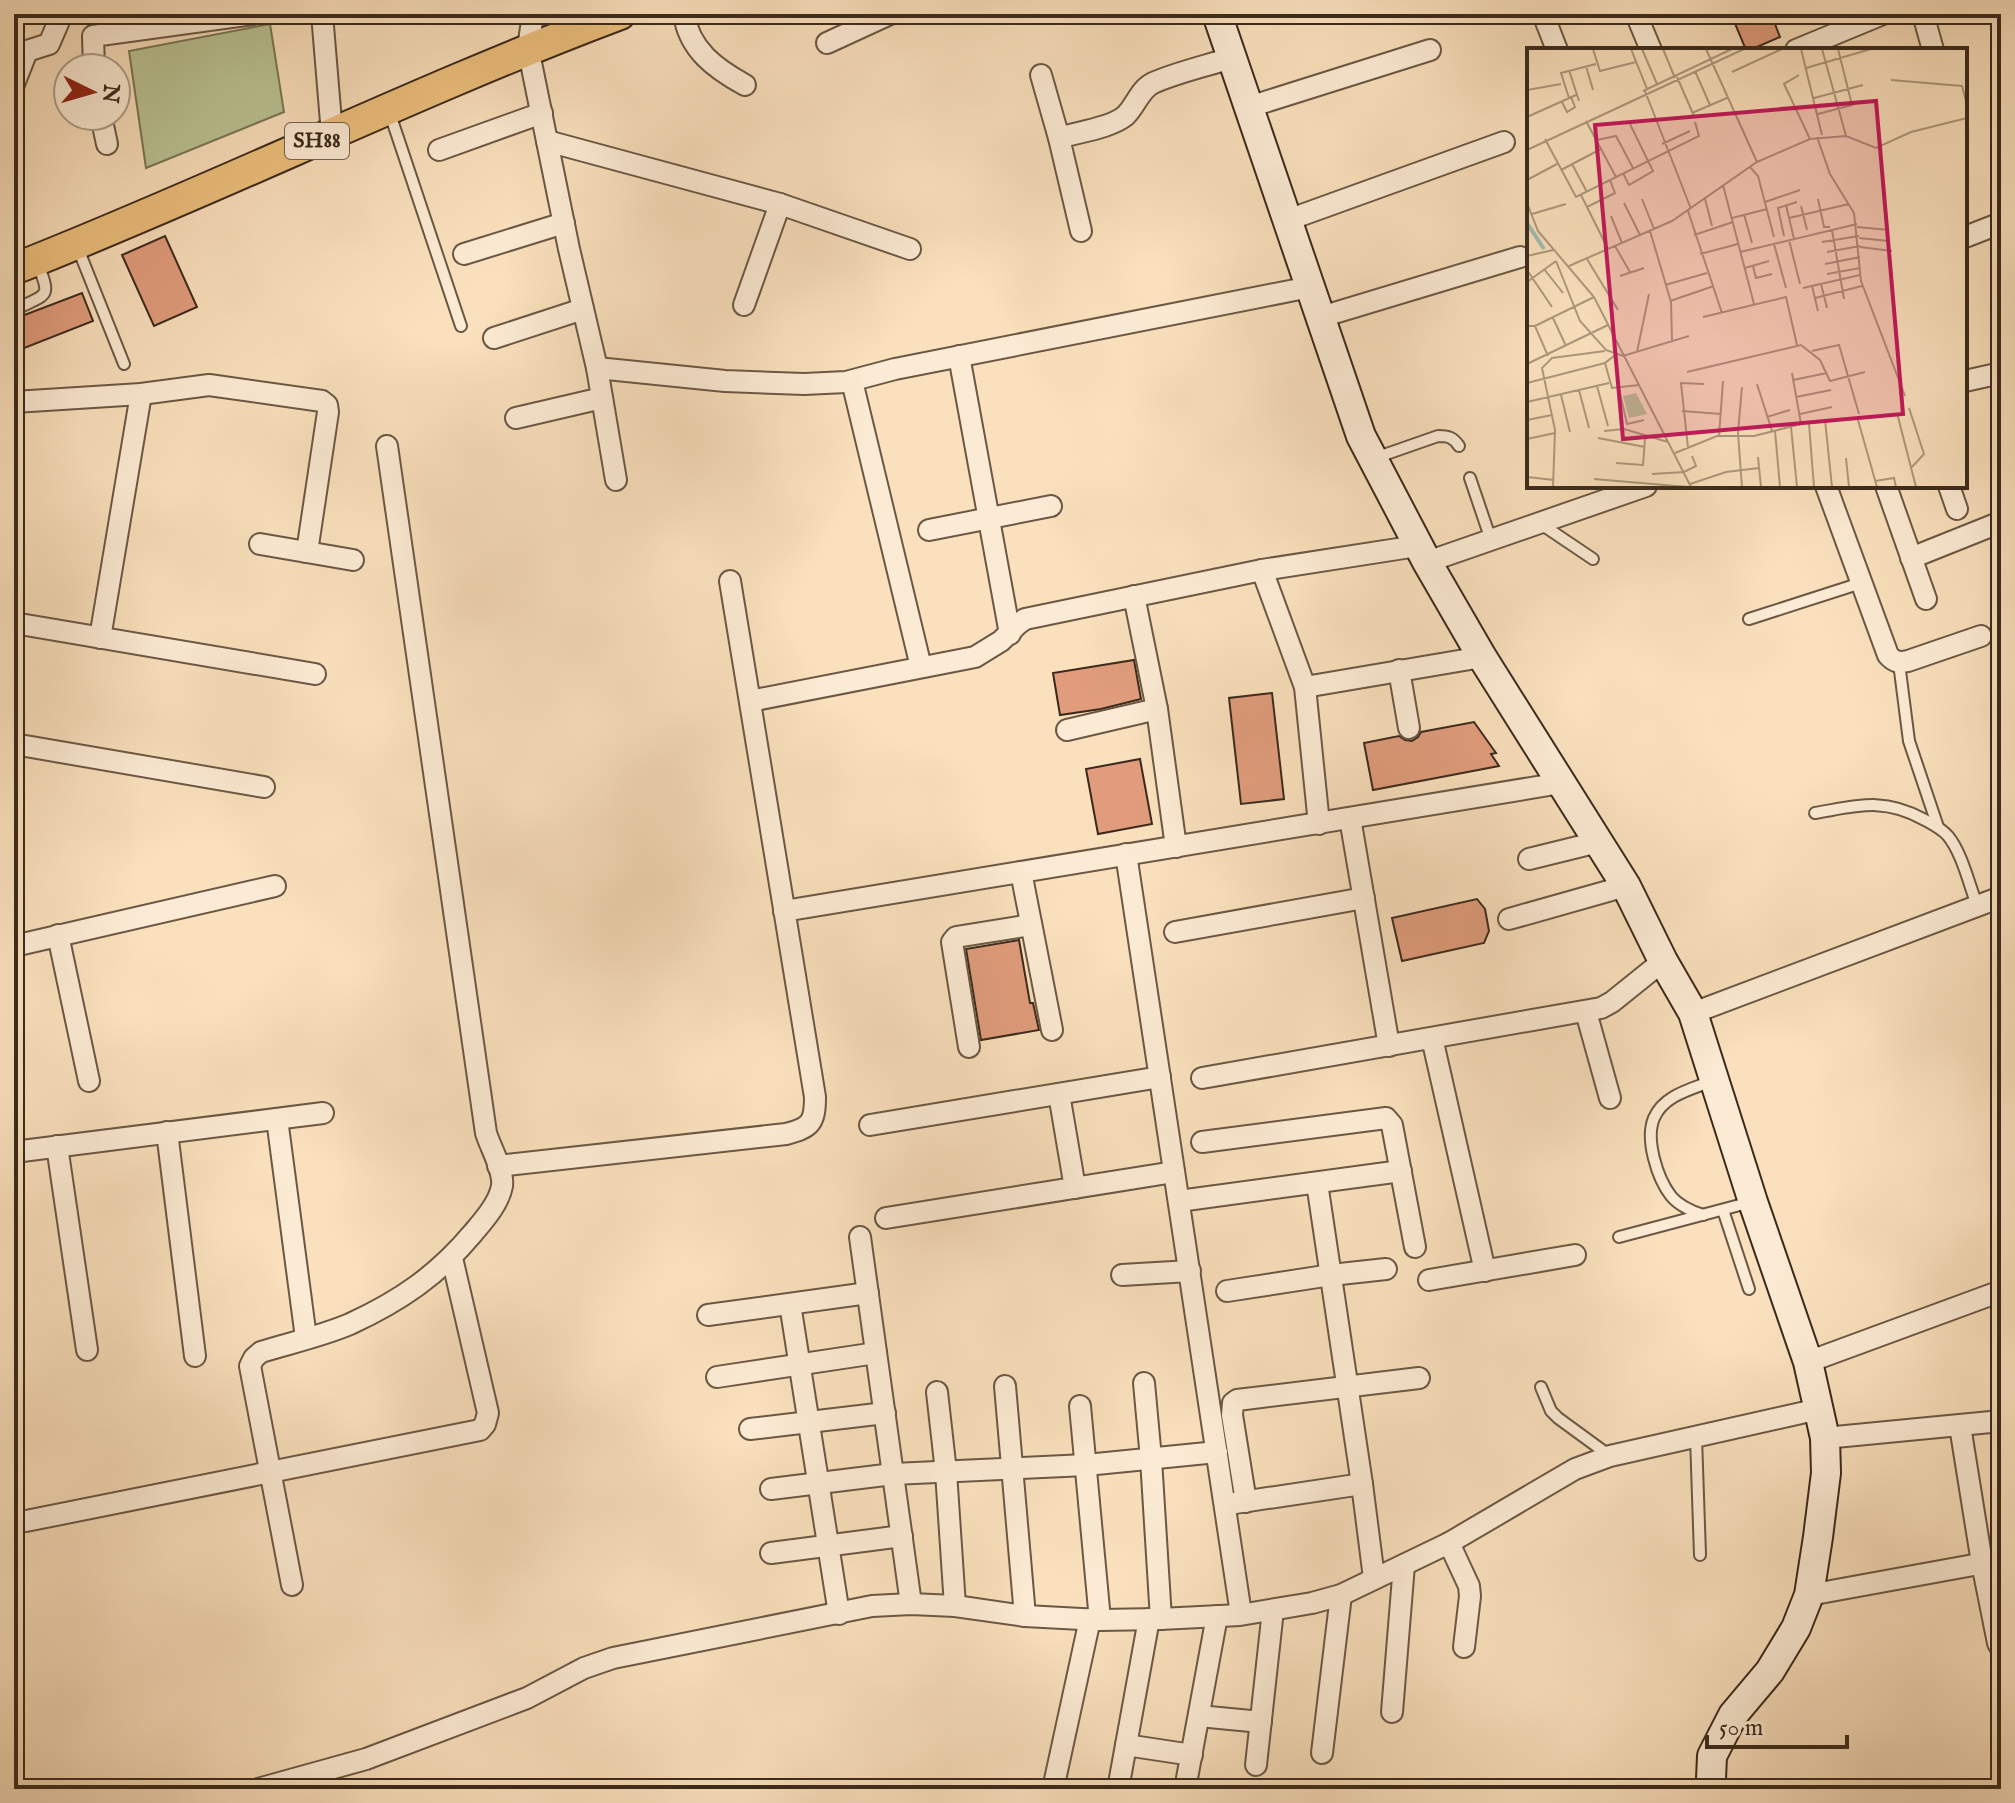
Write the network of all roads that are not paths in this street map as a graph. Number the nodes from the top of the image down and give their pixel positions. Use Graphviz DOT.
graph roads {
  1 [pos="62,14"];
  2 [pos="253,14"];
  3 [pos="322,14"];
  4 [pos="533,14"];
  5 [pos="620,14"];
  6 [pos="684,14"];
  7 [pos="890,14"];
  8 [pos="1217,14"];
  9 [pos="1543,14"];
  10 [pos="1636,14"];
  11 [pos="1883,14"];
  12 [pos="1923,14"];
  13 [pos="1858,19"];
  14 [pos="827,43"];
  15 [pos="528,48"];
  16 [pos="1556,48"];
  17 [pos="1650,48"];
  18 [pos="1800,48"];
  19 [pos="1932,48"];
  20 [pos="1430,50"];
  21 [pos="94,52"];
  22 [pos="1231,58"];
  23 [pos="1041,75"];
  24 [pos="14,84"];
  25 [pos="745,85"];
  26 [pos="1249,107"];
  27 [pos="388,109"];
  28 [pos="542,113"];
  29 [pos="104,132"];
  30 [pos="332,134"];
  31 [pos="1059,138"];
  32 [pos="547,141"];
  33 [pos="1504,142"];
  34 [pos="107,144"];
  35 [pos="439,150"];
  36 [pos="780,204"];
  37 [pos="1288,220"];
  38 [pos="564,223"];
  39 [pos="2001,223"];
  40 [pos="1081,231"];
  41 [pos="1967,236"];
  42 [pos="76,244"];
  43 [pos="910,249"];
  44 [pos="464,254"];
  45 [pos="1520,257"];
  46 [pos="25,264"];
  47 [pos="1310,287"];
  48 [pos="744,305"];
  49 [pos="583,309"];
  50 [pos="14,310"];
  51 [pos="1321,317"];
  52 [pos="461,326"];
  53 [pos="494,338"];
  54 [pos="959,356"];
  55 [pos="124,364"];
  56 [pos="597,368"];
  57 [pos="2001,373"];
  58 [pos="852,381"];
  59 [pos="1967,381"];
  60 [pos="141,394"];
  61 [pos="602,398"];
  62 [pos="14,402"];
  63 [pos="516,418"];
  64 [pos="387,446"];
  65 [pos="1459,446"];
  66 [pos="1373,459"];
  67 [pos="1470,478"];
  68 [pos="616,480"];
  69 [pos="1640,488"];
  70 [pos="1827,488"];
  71 [pos="1887,488"];
  72 [pos="1950,488"];
  73 [pos="1051,506"];
  74 [pos="1957,509"];
  75 [pos="989,518"];
  76 [pos="2001,522"];
  77 [pos="1539,523"];
  78 [pos="929,530"];
  79 [pos="1491,540"];
  80 [pos="260,544"];
  81 [pos="307,552"];
  82 [pos="1422,554"];
  83 [pos="1911,558"];
  84 [pos="1593,559"];
  85 [pos="353,560"];
  86 [pos="1262,570"];
  87 [pos="730,581"];
  88 [pos="1861,583"];
  89 [pos="1134,596"];
  90 [pos="1926,599"];
  91 [pos="1749,619"];
  92 [pos="14,623"];
  93 [pos="1010,634"];
  94 [pos="1981,636"];
  95 [pos="100,638"];
  96 [pos="1482,657"];
  97 [pos="1899,663"];
  98 [pos="921,667"];
  99 [pos="1399,670"];
  100 [pos="315,674"];
  101 [pos="1305,687"];
  102 [pos="750,701"];
  103 [pos="1157,709"];
  104 [pos="1409,728"];
  105 [pos="1067,730"];
  106 [pos="14,744"];
  107 [pos="1561,783"];
  108 [pos="264,787"];
  109 [pos="1815,813"];
  110 [pos="1350,818"];
  111 [pos="1319,824"];
  112 [pos="1938,827"];
  113 [pos="1598,842"];
  114 [pos="1176,847"];
  115 [pos="1126,854"];
  116 [pos="1529,859"];
  117 [pos="1021,872"];
  118 [pos="275,886"];
  119 [pos="1626,886"];
  120 [pos="2001,897"];
  121 [pos="1364,898"];
  122 [pos="1977,905"];
  123 [pos="784,911"];
  124 [pos="1509,919"];
  125 [pos="1031,925"];
  126 [pos="1175,932"];
  127 [pos="58,935"];
  128 [pos="14,946"];
  129 [pos="1663,961"];
  130 [pos="1586,1012"];
  131 [pos="1693,1013"];
  132 [pos="1052,1030"];
  133 [pos="1432,1038"];
  134 [pos="1389,1046"];
  135 [pos="969,1047"];
  136 [pos="1160,1077"];
  137 [pos="1202,1078"];
  138 [pos="1714,1080"];
  139 [pos="89,1081"];
  140 [pos="1059,1094"];
  141 [pos="1610,1098"];
  142 [pos="323,1113"];
  143 [pos="277,1119"];
  144 [pos="870,1125"];
  145 [pos="167,1132"];
  146 [pos="1202,1142"];
  147 [pos="57,1146"];
  148 [pos="14,1152"];
  149 [pos="498,1166"];
  150 [pos="1401,1171"];
  151 [pos="1174,1172"];
  152 [pos="1317,1183"];
  153 [pos="1075,1188"];
  154 [pos="1179,1201"];
  155 [pos="1753,1202"];
  156 [pos="1723,1210"];
  157 [pos="1703,1215"];
  158 [pos="886,1218"];
  159 [pos="860,1237"];
  160 [pos="1619,1237"];
  161 [pos="1415,1247"];
  162 [pos="1575,1255"];
  163 [pos="452,1258"];
  164 [pos="1386,1269"];
  165 [pos="1190,1271"];
  166 [pos="1485,1271"];
  167 [pos="1122,1275"];
  168 [pos="1331,1275"];
  169 [pos="1429,1280"];
  170 [pos="1749,1289"];
  171 [pos="1227,1291"];
  172 [pos="2001,1291"];
  173 [pos="868,1293"];
  174 [pos="790,1304"];
  175 [pos="708,1315"];
  176 [pos="306,1338"];
  177 [pos="87,1350"];
  178 [pos="876,1353"];
  179 [pos="195,1356"];
  180 [pos="1808,1362"];
  181 [pos="799,1365"];
  182 [pos="717,1377"];
  183 [pos="1419,1378"];
  184 [pos="1144,1383"];
  185 [pos="1347,1385"];
  186 [pos="1005,1386"];
  187 [pos="1541,1387"];
  188 [pos="937,1392"];
  189 [pos="1080,1406"];
  190 [pos="1819,1409"];
  191 [pos="885,1413"];
  192 [pos="2001,1421"];
  193 [pos="808,1422"];
  194 [pos="1960,1426"];
  195 [pos="750,1429"];
  196 [pos="1696,1437"];
  197 [pos="1825,1438"];
  198 [pos="1217,1452"];
  199 [pos="1610,1456"];
  200 [pos="1151,1459"];
  201 [pos="1086,1465"];
  202 [pos="1014,1468"];
  203 [pos="946,1472"];
  204 [pos="271,1473"];
  205 [pos="893,1474"];
  206 [pos="818,1484"];
  207 [pos="1362,1484"];
  208 [pos="771,1489"];
  209 [pos="1246,1502"];
  210 [pos="1225,1504"];
  211 [pos="26,1521"];
  212 [pos="902,1536"];
  213 [pos="1449,1543"];
  214 [pos="828,1546"];
  215 [pos="771,1553"];
  216 [pos="1700,1555"];
  217 [pos="1992,1561"];
  218 [pos="1404,1565"];
  219 [pos="1374,1578"];
  220 [pos="292,1585"];
  221 [pos="1341,1595"];
  222 [pos="1809,1595"];
  223 [pos="911,1604"];
  224 [pos="955,1606"];
  225 [pos="1273,1610"];
  226 [pos="839,1614"];
  227 [pos="1241,1614"];
  228 [pos="1025,1616"];
  229 [pos="1217,1616"];
  230 [pos="1155,1619"];
  231 [pos="1095,1620"];
  232 [pos="1464,1647"];
  233 [pos="2001,1648"];
  234 [pos="1392,1712"];
  235 [pos="1199,1716"];
  236 [pos="1261,1722"];
  237 [pos="1126,1745"];
  238 [pos="1322,1753"];
  239 [pos="1192,1755"];
  240 [pos="1256,1765"];
  241 [pos="258,1789"];
  242 [pos="1053,1789"];
  243 [pos="1118,1789"];
  244 [pos="1185,1789"];
  245 [pos="1713,1789"];
  1 -- 24 [label="street"];
  2 -- 21 [label="street"];
  3 -- 30 [label="street"];
  4 -- 15 [label="street"];
  5 -- 15 [label="main road, SH88"];
  6 -- 25 [label="street"];
  7 -- 14 [label="street"];
  8 -- 22 [label="street"];
  9 -- 16 [label="street"];
  10 -- 17 [label="street"];
  11 -- 13 [label="street"];
  12 -- 19 [label="street"];
  13 -- 18 [label="street"];
  15 -- 27 [label="main road, SH88"];
  15 -- 28 [label="street"];
  20 -- 26 [label="street"];
  22 -- 26 [label="street"];
  22 -- 31 [label="street"];
  23 -- 31 [label="street"];
  26 -- 37 [label="street"];
  27 -- 30 [label="main road, SH88"];
  27 -- 52 [label="lane"];
  28 -- 32 [label="street"];
  28 -- 35 [label="street"];
  29 -- 34 [label="street"];
  30 -- 42 [label="main road, SH88"];
  31 -- 40 [label="street"];
  32 -- 36 [label="street"];
  32 -- 38 [label="street"];
  33 -- 37 [label="street"];
  36 -- 43 [label="street"];
  36 -- 48 [label="street"];
  37 -- 47 [label="street"];
  38 -- 44 [label="street"];
  38 -- 49 [label="street"];
  39 -- 41 [label="street"];
  42 -- 46 [label="main road, SH88"];
  42 -- 55 [label="lane"];
  45 -- 51 [label="street"];
  46 -- 50 [label="lane"];
  47 -- 51 [label="street"];
  47 -- 54 [label="street"];
  49 -- 53 [label="street"];
  49 -- 56 [label="street"];
  51 -- 66 [label="street"];
  54 -- 58 [label="street"];
  54 -- 75 [label="street"];
  56 -- 58 [label="street"];
  56 -- 61 [label="street"];
  57 -- 59 [label="street"];
  58 -- 98 [label="street"];
  60 -- 62 [label="street"];
  60 -- 81 [label="street"];
  60 -- 95 [label="street"];
  61 -- 63 [label="street"];
  61 -- 68 [label="street"];
  64 -- 149 [label="street"];
  65 -- 66 [label="lane"];
  66 -- 82 [label="street"];
  67 -- 79 [label="lane"];
  69 -- 77 [label="street"];
  70 -- 88 [label="street"];
  71 -- 83 [label="street"];
  72 -- 74 [label="street"];
  73 -- 75 [label="street"];
  75 -- 78 [label="street"];
  75 -- 93 [label="street"];
  76 -- 83 [label="street"];
  77 -- 79 [label="street"];
  77 -- 84 [label="lane"];
  79 -- 82 [label="street"];
  80 -- 81 [label="street"];
  81 -- 85 [label="street"];
  82 -- 86 [label="street"];
  82 -- 96 [label="street"];
  83 -- 90 [label="street"];
  86 -- 89 [label="street"];
  86 -- 101 [label="street"];
  87 -- 102 [label="street"];
  88 -- 91 [label="lane"];
  88 -- 97 [label="street"];
  89 -- 93 [label="street"];
  89 -- 103 [label="street"];
  92 -- 95 [label="street"];
  93 -- 98 [label="street"];
  94 -- 97 [label="street"];
  95 -- 100 [label="street"];
  96 -- 99 [label="street"];
  96 -- 107 [label="street"];
  97 -- 112 [label="lane"];
  98 -- 102 [label="street"];
  99 -- 101 [label="street"];
  99 -- 104 [label="street"];
  101 -- 111 [label="street"];
  102 -- 123 [label="street"];
  103 -- 105 [label="street"];
  103 -- 114 [label="street"];
  106 -- 108 [label="street"];
  107 -- 110 [label="street"];
  107 -- 113 [label="street"];
  109 -- 112 [label="lane"];
  110 -- 111 [label="street"];
  110 -- 121 [label="street"];
  111 -- 114 [label="street"];
  112 -- 122 [label="lane"];
  113 -- 116 [label="street"];
  113 -- 119 [label="street"];
  114 -- 115 [label="street"];
  115 -- 117 [label="street"];
  115 -- 136 [label="street"];
  117 -- 123 [label="street"];
  117 -- 125 [label="street"];
  118 -- 127 [label="street"];
  119 -- 124 [label="street"];
  119 -- 129 [label="street"];
  120 -- 122 [label="street"];
  121 -- 126 [label="street"];
  121 -- 134 [label="street"];
  122 -- 131 [label="street"];
  123 -- 149 [label="street"];
  125 -- 132 [label="street"];
  125 -- 135 [label="street"];
  127 -- 128 [label="street"];
  127 -- 139 [label="street"];
  129 -- 130 [label="street"];
  129 -- 131 [label="street"];
  130 -- 133 [label="street"];
  130 -- 141 [label="street"];
  131 -- 138 [label="street"];
  133 -- 134 [label="street"];
  133 -- 166 [label="street"];
  134 -- 137 [label="street"];
  136 -- 140 [label="street"];
  136 -- 151 [label="street"];
  138 -- 155 [label="street"];
  138 -- 157 [label="lane"];
  140 -- 144 [label="street"];
  140 -- 153 [label="street"];
  142 -- 143 [label="street"];
  143 -- 145 [label="street"];
  143 -- 176 [label="street"];
  145 -- 147 [label="street"];
  145 -- 179 [label="street"];
  146 -- 150 [label="street"];
  147 -- 148 [label="street"];
  147 -- 177 [label="street"];
  149 -- 163 [label="street"];
  150 -- 152 [label="street"];
  150 -- 161 [label="street"];
  151 -- 153 [label="street"];
  151 -- 154 [label="street"];
  152 -- 154 [label="street"];
  152 -- 168 [label="street"];
  153 -- 158 [label="street"];
  154 -- 165 [label="street"];
  155 -- 156 [label="lane"];
  155 -- 180 [label="street"];
  156 -- 157 [label="lane"];
  156 -- 170 [label="lane"];
  157 -- 160 [label="lane"];
  159 -- 173 [label="street"];
  162 -- 166 [label="street"];
  163 -- 176 [label="street"];
  163 -- 204 [label="street"];
  164 -- 168 [label="street"];
  165 -- 167 [label="street"];
  165 -- 198 [label="street"];
  166 -- 169 [label="street"];
  168 -- 171 [label="street"];
  168 -- 185 [label="street"];
  172 -- 180 [label="street"];
  173 -- 174 [label="street"];
  173 -- 178 [label="street"];
  174 -- 175 [label="street"];
  174 -- 181 [label="street"];
  176 -- 204 [label="street"];
  178 -- 181 [label="street"];
  178 -- 191 [label="street"];
  180 -- 190 [label="street"];
  181 -- 182 [label="street"];
  181 -- 193 [label="street"];
  183 -- 185 [label="street"];
  184 -- 200 [label="street"];
  185 -- 207 [label="street"];
  185 -- 209 [label="street"];
  186 -- 202 [label="street"];
  187 -- 199 [label="lane"];
  188 -- 203 [label="street"];
  189 -- 201 [label="street"];
  190 -- 196 [label="street"];
  190 -- 197 [label="street"];
  191 -- 193 [label="street"];
  191 -- 205 [label="street"];
  192 -- 194 [label="street"];
  193 -- 195 [label="street"];
  193 -- 206 [label="street"];
  194 -- 197 [label="street"];
  194 -- 217 [label="street"];
  196 -- 199 [label="street"];
  196 -- 216 [label="lane"];
  197 -- 222 [label="street"];
  198 -- 200 [label="street"];
  198 -- 210 [label="street"];
  199 -- 213 [label="street"];
  200 -- 201 [label="street"];
  200 -- 230 [label="street"];
  201 -- 202 [label="street"];
  201 -- 231 [label="street"];
  202 -- 203 [label="street"];
  202 -- 228 [label="street"];
  203 -- 205 [label="street"];
  203 -- 224 [label="street"];
  204 -- 211 [label="street"];
  204 -- 220 [label="street"];
  205 -- 206 [label="street"];
  205 -- 212 [label="street"];
  206 -- 208 [label="street"];
  206 -- 214 [label="street"];
  207 -- 209 [label="street"];
  207 -- 219 [label="street"];
  209 -- 210 [label="street"];
  210 -- 227 [label="street"];
  212 -- 214 [label="street"];
  212 -- 223 [label="street"];
  213 -- 218 [label="street"];
  213 -- 232 [label="street"];
  214 -- 215 [label="street"];
  214 -- 226 [label="street"];
  217 -- 222 [label="street"];
  217 -- 233 [label="street"];
  218 -- 219 [label="street"];
  218 -- 234 [label="street"];
  219 -- 221 [label="street"];
  221 -- 225 [label="street"];
  221 -- 238 [label="street"];
  222 -- 245 [label="street"];
  223 -- 224 [label="street"];
  223 -- 226 [label="street"];
  224 -- 228 [label="street"];
  225 -- 227 [label="street"];
  225 -- 236 [label="street"];
  226 -- 241 [label="street"];
  227 -- 229 [label="street"];
  228 -- 231 [label="street"];
  229 -- 230 [label="street"];
  229 -- 235 [label="street"];
  230 -- 231 [label="street"];
  230 -- 237 [label="street"];
  231 -- 242 [label="street"];
  235 -- 236 [label="street"];
  235 -- 239 [label="street"];
  236 -- 240 [label="street"];
  237 -- 239 [label="street"];
  237 -- 243 [label="street"];
  239 -- 244 [label="street"];
}
